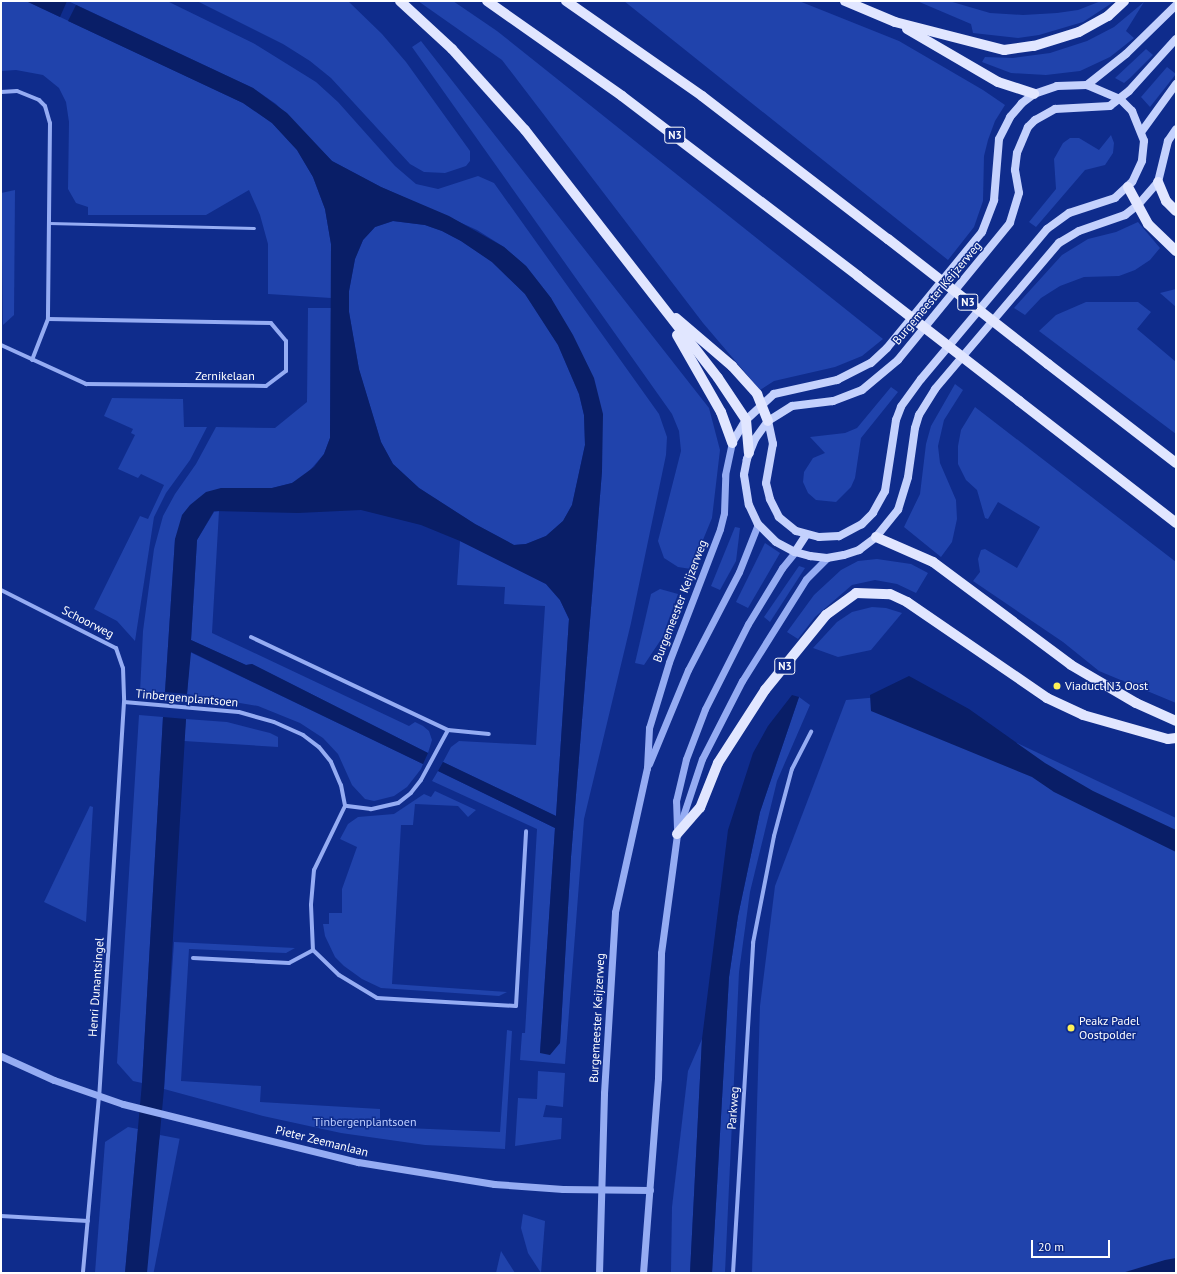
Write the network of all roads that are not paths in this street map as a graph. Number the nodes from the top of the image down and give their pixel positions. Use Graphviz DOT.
graph roads {
  1 [pos="400,1"];
  2 [pos="487,1"];
  3 [pos="566,1"];
  4 [pos="845,1"];
  5 [pos="1124,1"];
  6 [pos="1176,5"];
  7 [pos="895,22"];
  8 [pos="1176,39"];
  9 [pos="1176,84"];
  10 [pos="1087,85"];
  11 [pos="1,92"];
  12 [pos="1034,94"];
  13 [pos="1120,99"];
  14 [pos="1176,129"];
  15 [pos="1142,131"];
  16 [pos="1158,182"];
  17 [pos="1128,187"];
  18 [pos="1138,205"];
  19 [pos="1176,211"];
  20 [pos="48,223"];
  21 [pos="254,228"];
  22 [pos="1176,251"];
  23 [pos="662,307"];
  24 [pos="48,319"];
  25 [pos="1,345"];
  26 [pos="32,360"];
  27 [pos="762,402"];
  28 [pos="746,420"];
  29 [pos="768,421"];
  30 [pos="732,442"];
  31 [pos="749,453"];
  32 [pos="1176,464"];
  33 [pos="1176,523"];
  34 [pos="758,524"];
  35 [pos="806,535"];
  36 [pos="876,537"];
  37 [pos="795,552"];
  38 [pos="827,558"];
  39 [pos="1,590"];
  40 [pos="251,636"];
  41 [pos="124,702"];
  42 [pos="1176,721"];
  43 [pos="448,730"];
  44 [pos="811,732"];
  45 [pos="489,734"];
  46 [pos="1176,738"];
  47 [pos="647,768"];
  48 [pos="345,806"];
  49 [pos="526,831"];
  50 [pos="677,834"];
  51 [pos="313,950"];
  52 [pos="193,958"];
  53 [pos="1,1056"];
  54 [pos="99,1096"];
  55 [pos="650,1190"];
  56 [pos="601,1191"];
  57 [pos="1,1216"];
  58 [pos="88,1221"];
  59 [pos="82,1273"];
  60 [pos="599,1273"];
  61 [pos="644,1273"];
  62 [pos="733,1273"];
  1 -- 23 [label="main road"];
  2 -- 33 [label="main road, N3, bridge"];
  3 -- 32 [label="main road, N3, bridge"];
  4 -- 7 [label="main road"];
  5 -- 7 [label="main road"];
  6 -- 10 [label="main road"];
  7 -- 12 [label="main road"];
  8 -- 13 [label="main road"];
  9 -- 15 [label="main road"];
  10 -- 12 [label="main road"];
  10 -- 13 [label="main road"];
  11 -- 20 [label="street"];
  12 -- 27 [label="main road, Burgemeester Keijzerweg"];
  13 -- 15 [label="main road"];
  13 -- 29 [label="main road, Burgemeester Keijzerweg"];
  14 -- 16 [label="main road"];
  15 -- 17 [label="main road"];
  16 -- 18 [label="main road"];
  16 -- 19 [label="main road"];
  17 -- 18 [label="main road"];
  17 -- 35 [label="main road"];
  18 -- 22 [label="main road"];
  18 -- 36 [label="main road"];
  20 -- 21 [label="lane"];
  20 -- 24 [label="street"];
  23 -- 27 [label="main road"];
  23 -- 28 [label="main road"];
  23 -- 30 [label="main road"];
  24 -- 26 [label="street"];
  24 -- 26 [label="street, Zernikelaan"];
  25 -- 26 [label="street, Zernikelaan"];
  27 -- 28 [label="main road, Burgemeester Keijzerweg"];
  27 -- 29 [label="main road"];
  28 -- 30 [label="main road, Burgemeester Keijzerweg"];
  28 -- 31 [label="main road"];
  29 -- 31 [label="main road"];
  29 -- 35 [label="main road"];
  30 -- 47 [label="street, Burgemeester Keijzerweg"];
  31 -- 34 [label="main road"];
  34 -- 37 [label="main road"];
  34 -- 47 [label="street, Burgemeester Keijzerweg"];
  35 -- 37 [label="main road"];
  36 -- 38 [label="main road"];
  36 -- 42 [label="main road"];
  37 -- 38 [label="main road"];
  37 -- 50 [label="street"];
  38 -- 50 [label="street"];
  39 -- 41 [label="street, Schoorweg"];
  40 -- 43 [label="street"];
  41 -- 48 [label="street, Tinbergenplantsoen"];
  41 -- 54 [label="street, Henri Dunantsingel"];
  43 -- 45 [label="street"];
  43 -- 48 [label="street"];
  44 -- 62 [label="street, Parkweg"];
  46 -- 50 [label="main road, N3"];
  47 -- 56 [label="street, Burgemeester Keijzerweg"];
  48 -- 51 [label="street"];
  49 -- 51 [label="street"];
  50 -- 55 [label="street"];
  51 -- 52 [label="street"];
  53 -- 54 [label="street, Pieter Zeemanlaan"];
  54 -- 56 [label="street, Pieter Zeemanlaan"];
  54 -- 58 [label="street, Henri Dunantsingel"];
  55 -- 56 [label="street, Pieter Zeemanlaan"];
  55 -- 61 [label="street"];
  56 -- 60 [label="street, Burgemeester Keijzerweg"];
  57 -- 58 [label="street"];
  58 -- 59 [label="street, Henri Dunantsingel"];
}
